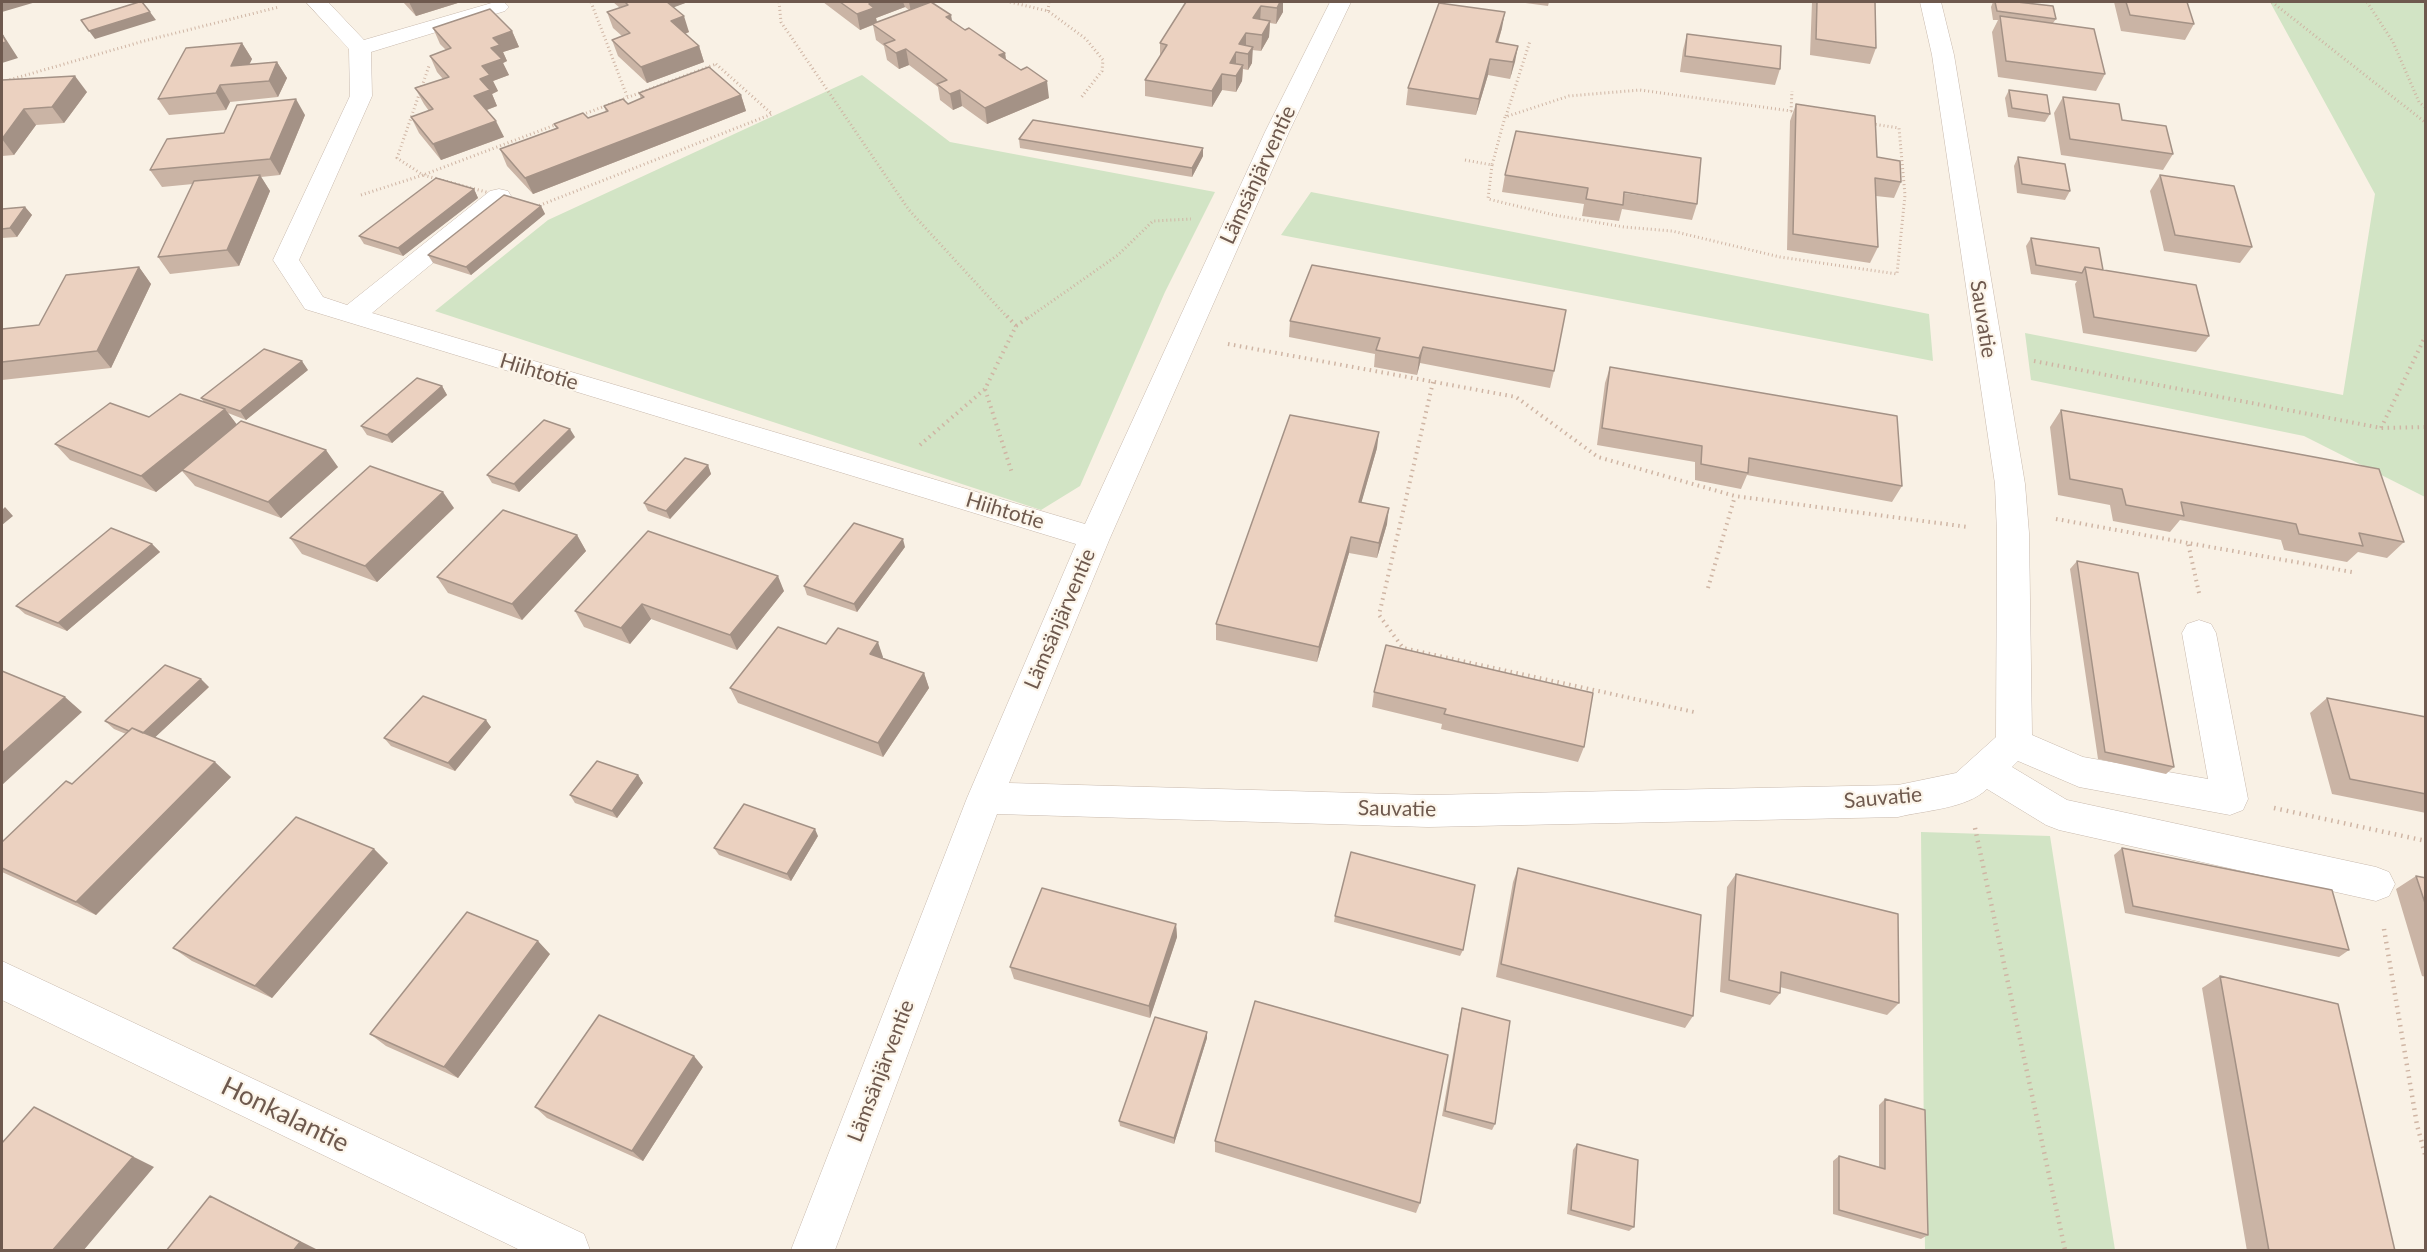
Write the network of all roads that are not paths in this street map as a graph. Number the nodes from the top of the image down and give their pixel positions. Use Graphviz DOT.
graph roads {
  1 [pos="317,2"];
  2 [pos="1341,2"];
  3 [pos="1931,2"];
  4 [pos="498,7"];
  5 [pos="360,48"];
  6 [pos="499,196"];
  7 [pos="351,316"];
  8 [pos="1094,538"];
  9 [pos="2199,633"];
  10 [pos="2014,743"];
  11 [pos="1975,778"];
  12 [pos="986,798"];
  13 [pos="2376,884"];
  14 [pos="2,980"];
  15 [pos="568,1251"];
  16 [pos="813,1251"];
  1 -- 5 [label="street"];
  2 -- 8 [label="street, Lämsänjärventie"];
  3 -- 10 [label="street, Sauvatie"];
  4 -- 5 [label="street"];
  5 -- 7 [label="street, Hiihtotie"];
  6 -- 7 [label="street"];
  7 -- 8 [label="street, Hiihtotie"];
  8 -- 12 [label="street, Lämsänjärventie"];
  9 -- 10 [label="street"];
  10 -- 11 [label="street, Sauvatie"];
  11 -- 12 [label="street, Sauvatie"];
  11 -- 13 [label="street"];
  12 -- 16 [label="street, Lämsänjärventie"];
  14 -- 15 [label="street, Honkalantie"];
}
